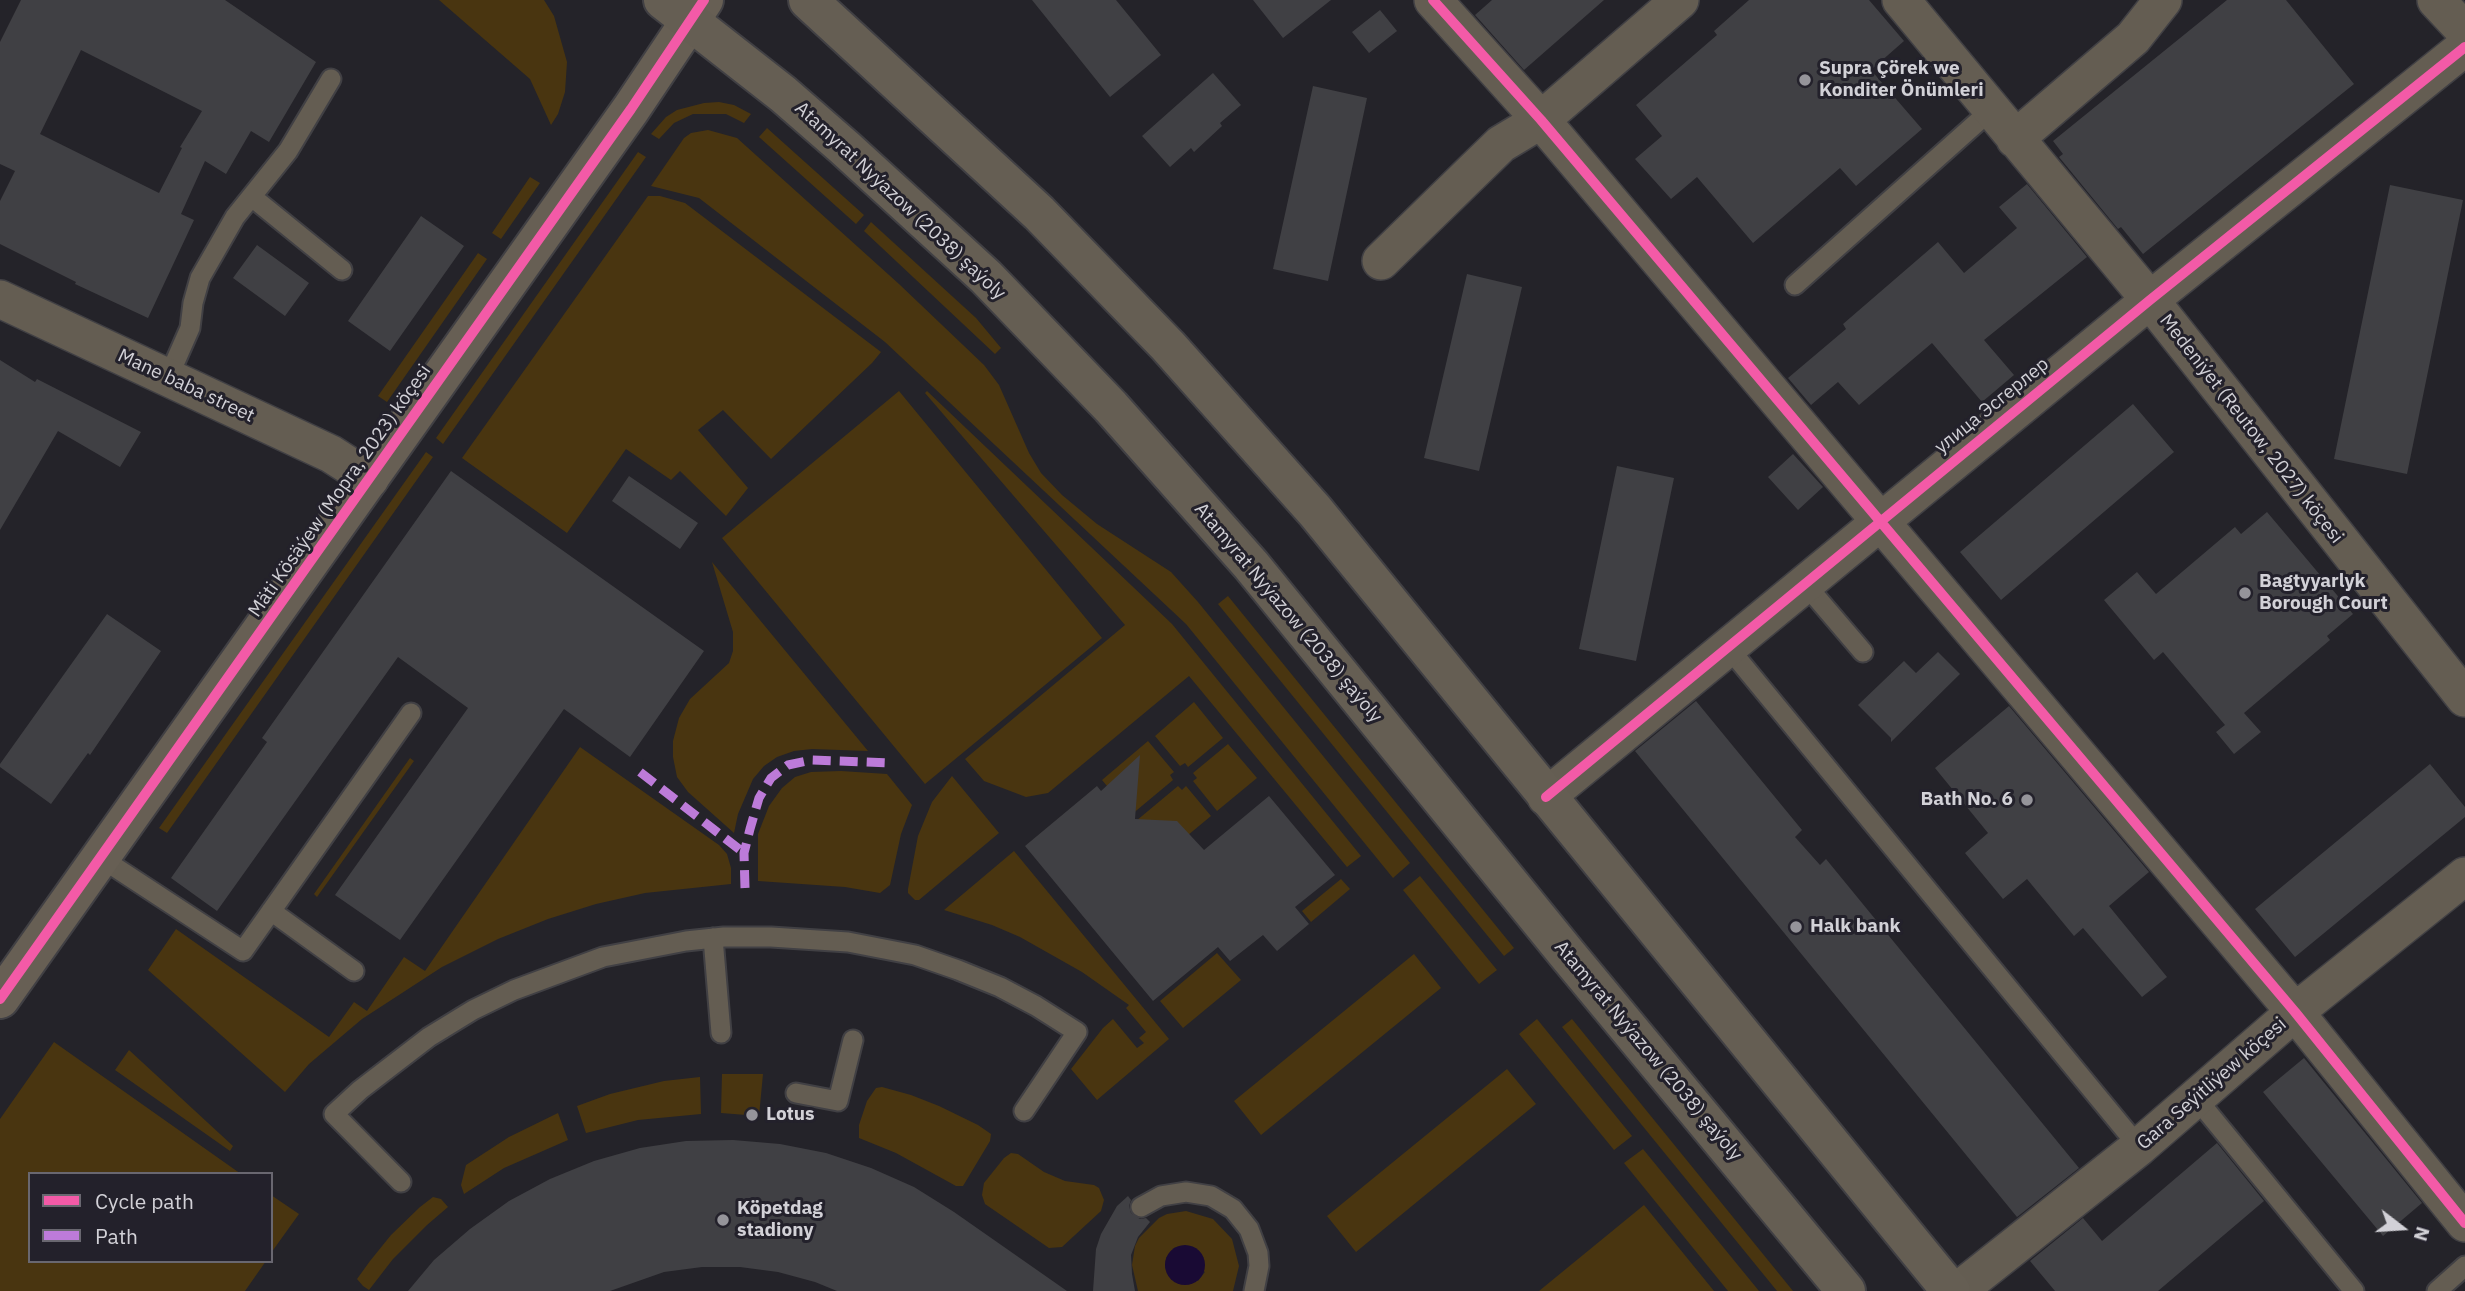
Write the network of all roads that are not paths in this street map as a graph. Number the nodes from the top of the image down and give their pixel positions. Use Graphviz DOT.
graph roads {
  1 [pos="808,0"];
  2 [pos="1433,0"];
  3 [pos="1680,0"];
  4 [pos="1901,0"];
  5 [pos="2163,0"];
  6 [pos="2436,0"];
  7 [pos="685,7"];
  8 [pos="2465,31"];
  9 [pos="2465,47"];
  10 [pos="331,79"];
  11 [pos="1991,110"];
  12 [pos="1541,120"];
  13 [pos="2015,139"];
  14 [pos="252,197"];
  15 [pos="1381,261"];
  16 [pos="342,270"];
  17 [pos="1795,285"];
  18 [pos="0,299"];
  19 [pos="2150,300"];
  20 [pos="168,378"];
  21 [pos="370,479"];
  22 [pos="1879,521"];
  23 [pos="1805,584"];
  24 [pos="1727,646"];
  25 [pos="1863,652"];
  26 [pos="2465,698"];
  27 [pos="411,713"];
  28 [pos="1546,797"];
  29 [pos="101,858"];
  30 [pos="2465,876"];
  31 [pos="271,911"];
  32 [pos="713,938"];
  33 [pos="354,971"];
  34 [pos="0,999"];
  35 [pos="2295,1012"];
  36 [pos="721,1033"];
  37 [pos="853,1040"];
  38 [pos="796,1093"];
  39 [pos="2196,1098"];
  40 [pos="1024,1111"];
  41 [pos="2139,1147"];
  42 [pos="401,1182"];
  43 [pos="1141,1207"];
  44 [pos="2465,1223"];
  45 [pos="2465,1266"];
  46 [pos="1254,1291"];
  47 [pos="1846,1291"];
  48 [pos="1951,1291"];
  49 [pos="1958,1291"];
  50 [pos="2354,1291"];
  51 [pos="2437,1291"];
  1 -- 28 [label="main road"];
  2 -- 12 [label="street"];
  3 -- 12 [label="street"];
  4 -- 11 [label="street, Medeniýet (Reutow, 2027) köçesi"];
  5 -- 13 [label="street"];
  6 -- 8 [label="street"];
  7 -- 21 [label="street, Mäti Kösäýew (Mopra, 2023) köçesi"];
  7 -- 47 [label="main road, Atamyrat Nyýazow (2038) şaýoly"];
  9 -- 19 [label="street, улица Эсгерлер"];
  10 -- 14 [label="lane"];
  11 -- 13 [label="street, Medeniýet (Reutow, 2027) köçesi"];
  11 -- 17 [label="lane"];
  12 -- 15 [label="street"];
  12 -- 22 [label="street"];
  13 -- 19 [label="street, Medeniýet (Reutow, 2027) köçesi"];
  14 -- 16 [label="lane"];
  14 -- 20 [label="lane"];
  18 -- 20 [label="street, Mane baba street"];
  19 -- 22 [label="street, улица Эсгерлер"];
  19 -- 26 [label="street, Medeniýet (Reutow, 2027) köçesi"];
  20 -- 21 [label="street, Mane baba street"];
  21 -- 29 [label="street, Mäti Kösäýew (Mopra, 2023) köçesi"];
  22 -- 23 [label="street, улица Эсгерлер"];
  22 -- 35 [label="street"];
  23 -- 24 [label="street, улица Эсгерлер"];
  23 -- 25 [label="lane"];
  24 -- 28 [label="street, улица Эсгерлер"];
  24 -- 41 [label="lane"];
  27 -- 31 [label="lane"];
  28 -- 48 [label="main road"];
  29 -- 31 [label="lane"];
  29 -- 34 [label="street, Mäti Kösäýew (Mopra, 2023) köçesi"];
  30 -- 35 [label="street, Gara Seýitliýew köçesi"];
  31 -- 33 [label="lane"];
  32 -- 36 [label="lane"];
  32 -- 40 [label="lane"];
  32 -- 42 [label="lane"];
  35 -- 39 [label="street, Gara Seýitliýew köçesi"];
  35 -- 44 [label="street"];
  37 -- 38 [label="lane"];
  39 -- 41 [label="street, Gara Seýitliýew köçesi"];
  39 -- 50 [label="lane"];
  41 -- 49 [label="street, Gara Seýitliýew köçesi"];
  43 -- 46 [label="lane"];
  45 -- 51 [label="lane"];
}
